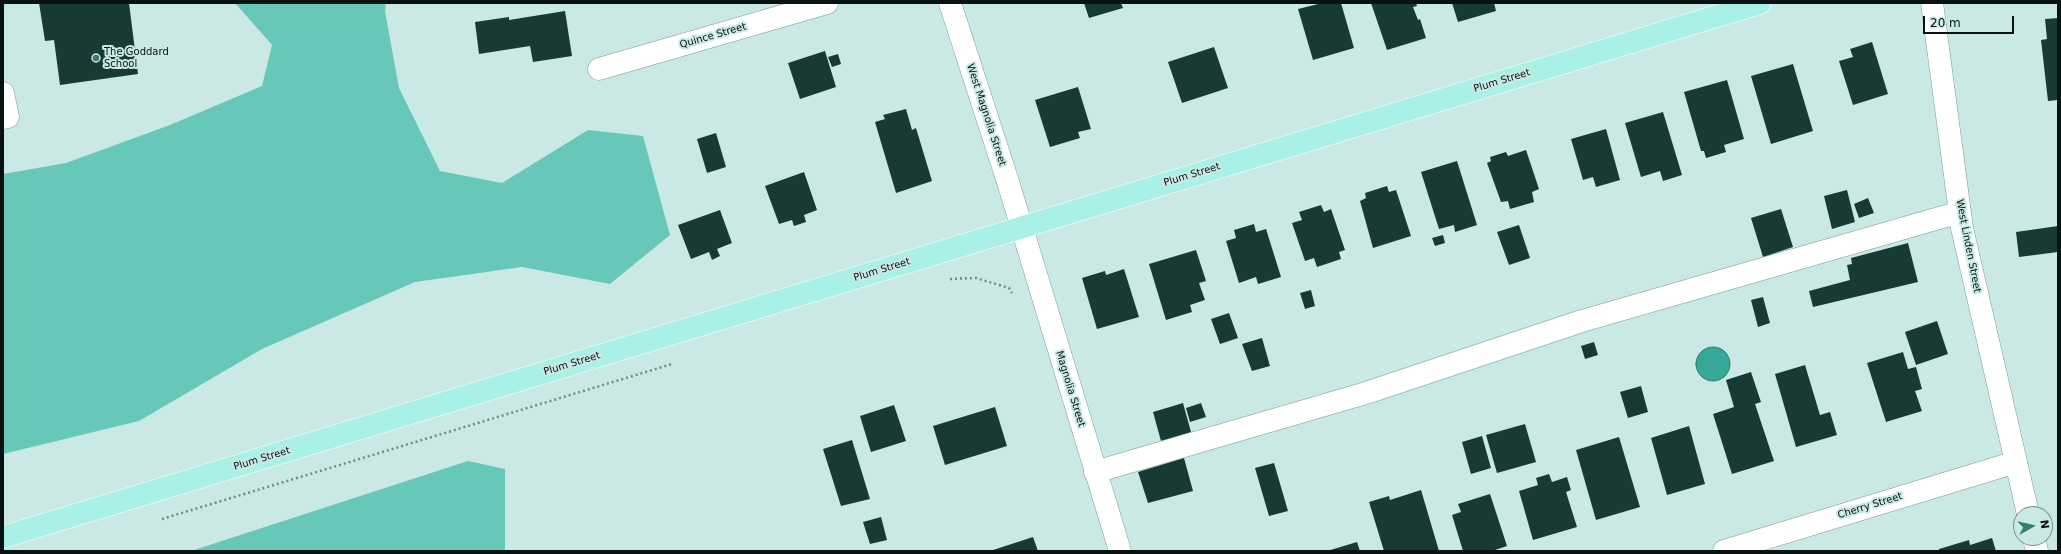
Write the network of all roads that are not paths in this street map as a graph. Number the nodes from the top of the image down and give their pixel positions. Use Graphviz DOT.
graph roads {
  1 [pos="827,3"];
  2 [pos="950,3"];
  3 [pos="1760,3"];
  4 [pos="1932,3"];
  5 [pos="599,69"];
  6 [pos="3,93"];
  7 [pos="3,118"];
  8 [pos="1960,212"];
  9 [pos="1022,227"];
  10 [pos="2016,462"];
  11 [pos="1096,472"];
  12 [pos="2026,506"];
  13 [pos="3,536"];
  14 [pos="1120,551"];
  15 [pos="1724,551"];
  1 -- 5 [label="street, Quince Street"];
  2 -- 9 [label="street, West Magnolia Street"];
  3 -- 9 [label="main road, Plum Street"];
  4 -- 8 [label="street, West Linden Street"];
  6 -- 7 [label="street"];
  8 -- 10 [label="street, West Linden Street"];
  8 -- 11 [label="street"];
  9 -- 11 [label="street, Magnolia Street"];
  9 -- 13 [label="main road, Plum Street"];
  10 -- 12 [label="street, West Linden Street"];
  10 -- 15 [label="street, Cherry Street"];
  11 -- 14 [label="street, Magnolia Street"];
}
